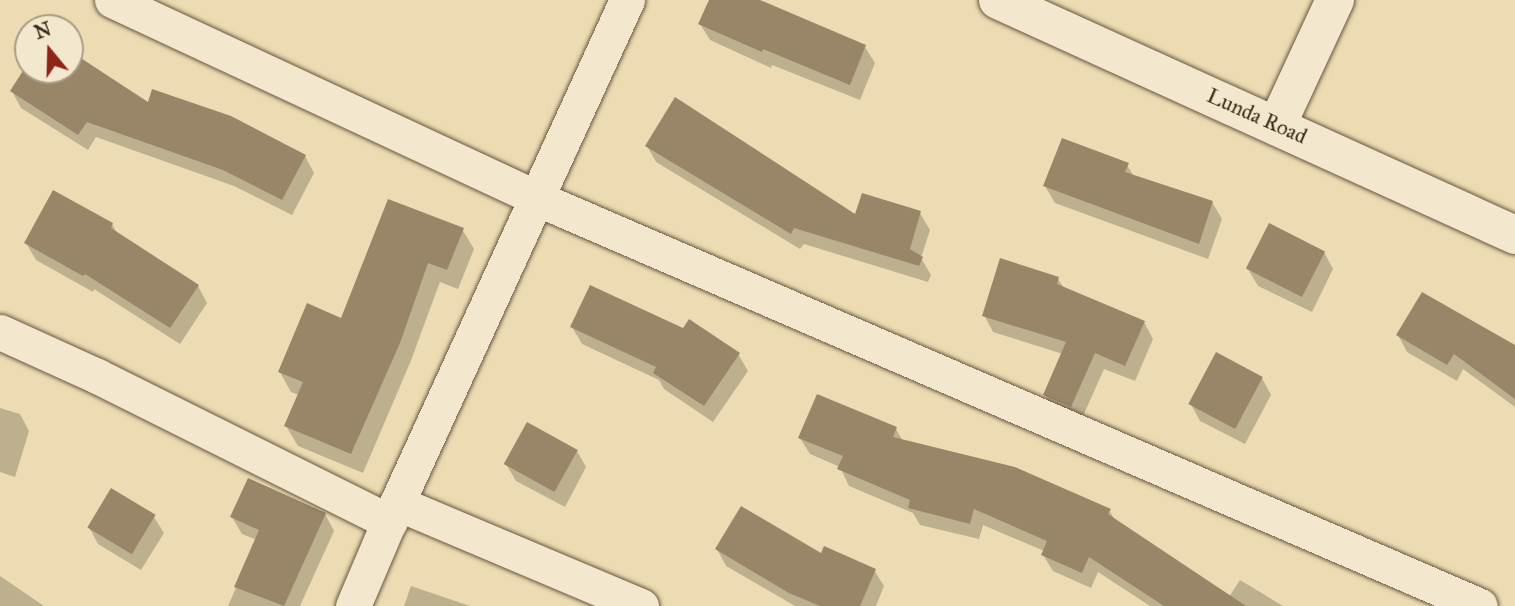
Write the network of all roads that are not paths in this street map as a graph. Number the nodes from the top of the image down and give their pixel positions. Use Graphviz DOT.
graph roads {
  1 [pos="112,0"];
  2 [pos="627,0"];
  3 [pos="998,0"];
  4 [pos="1335,0"];
  5 [pos="1277,125"];
  6 [pos="536,198"];
  7 [pos="1515,235"];
  8 [pos="0,332"];
  9 [pos="393,512"];
  10 [pos="354,606"];
  11 [pos="640,606"];
  12 [pos="1480,606"];
  1 -- 6 [label="street"];
  2 -- 6 [label="street"];
  3 -- 5 [label="street, Lunda Road"];
  4 -- 5 [label="street"];
  5 -- 7 [label="street, Lunda Road"];
  6 -- 9 [label="street"];
  6 -- 12 [label="street"];
  8 -- 9 [label="street"];
  9 -- 10 [label="street"];
  9 -- 11 [label="street"];
}
